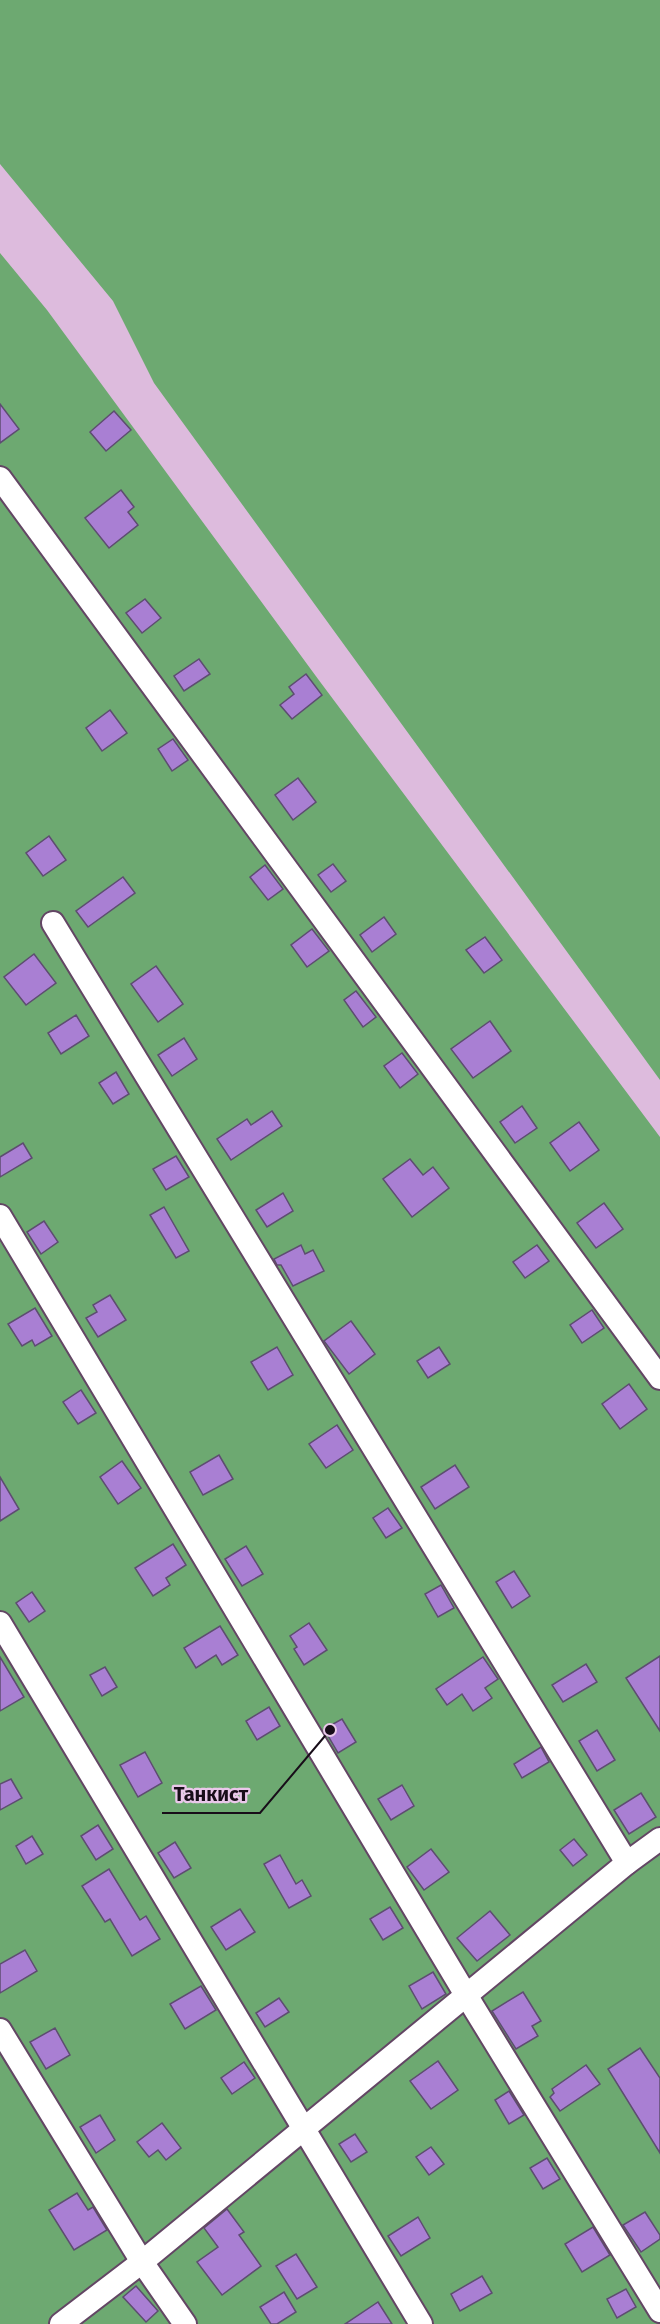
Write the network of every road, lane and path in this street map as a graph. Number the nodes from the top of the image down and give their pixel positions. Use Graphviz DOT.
graph roads {
  1 [pos="0,478"];
  2 [pos="53,923"];
  3 [pos="0,1216"];
  4 [pos="660,1378"];
  5 [pos="0,1623"];
  6 [pos="660,1839"];
  7 [pos="627,1863"];
  8 [pos="466,1995"];
  9 [pos="0,2030"];
  10 [pos="303,2128"];
  11 [pos="142,2262"];
  12 [pos="660,2311"];
  13 [pos="61,2324"];
  14 [pos="185,2324"];
  15 [pos="421,2324"];
  1 -- 4 [label="lane"];
  2 -- 7 [label="lane"];
  3 -- 8 [label="lane"];
  5 -- 10 [label="lane"];
  6 -- 7 [label="lane"];
  7 -- 8 [label="lane"];
  8 -- 10 [label="lane"];
  8 -- 12 [label="lane"];
  9 -- 11 [label="lane"];
  10 -- 11 [label="lane"];
  10 -- 15 [label="lane"];
  11 -- 13 [label="lane"];
  11 -- 14 [label="lane"];
}
